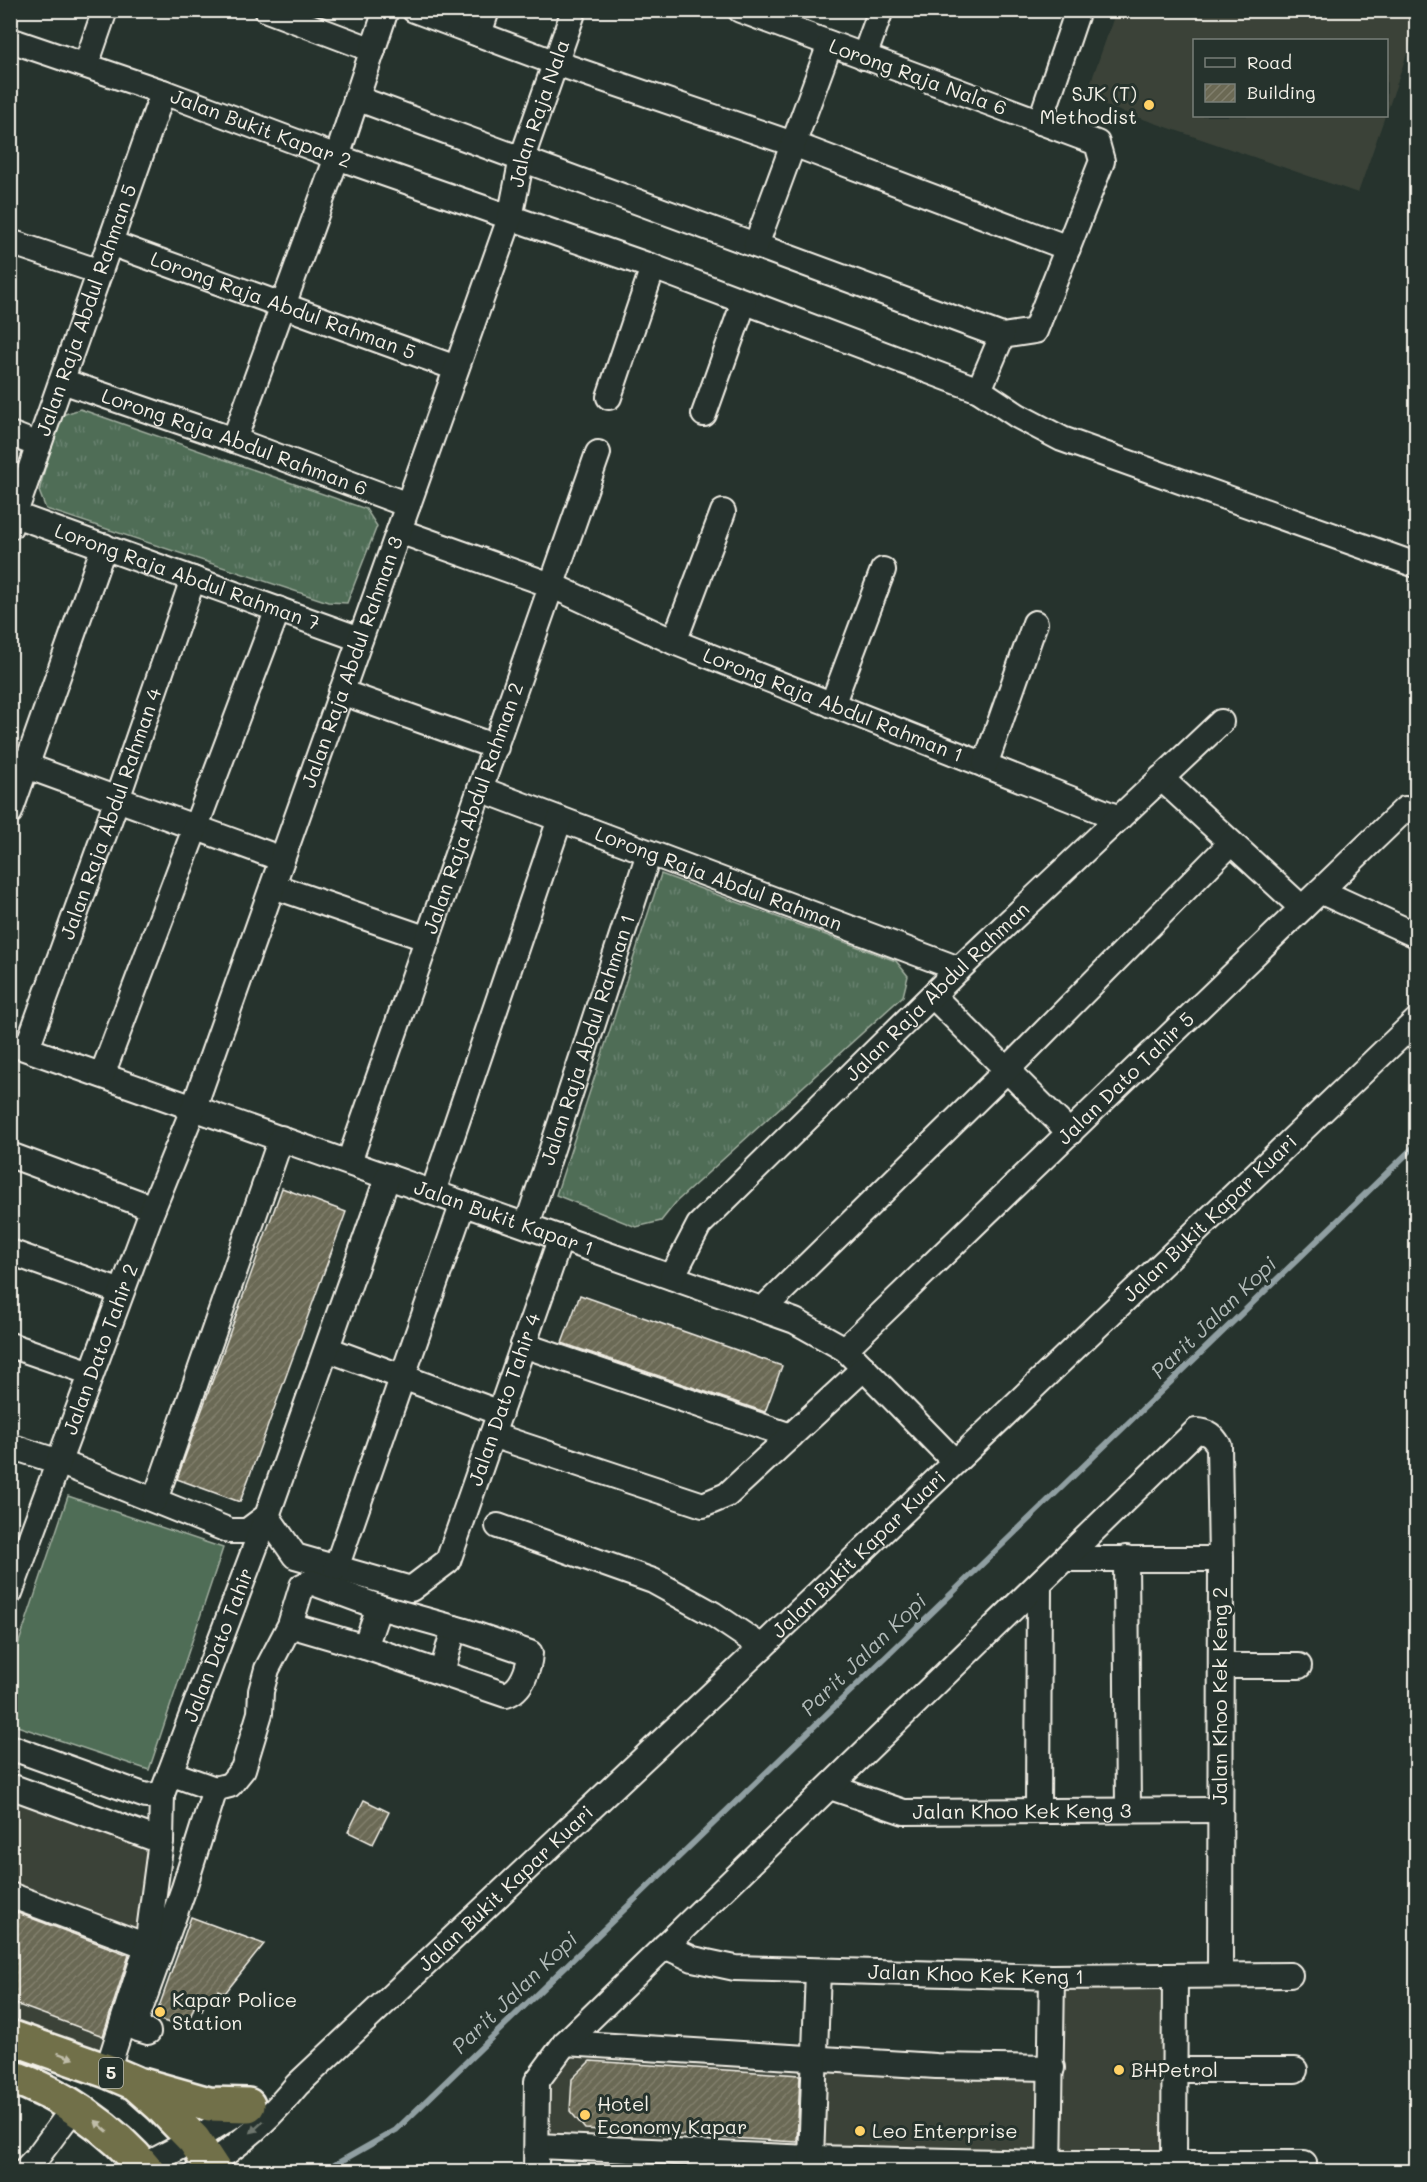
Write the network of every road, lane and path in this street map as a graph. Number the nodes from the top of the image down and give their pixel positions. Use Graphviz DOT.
graph roads {
  1 [pos="105,10"];
  2 [pos="267,10"];
  3 [pos="386,10"];
  4 [pos="414,10"];
  5 [pos="488,10"];
  6 [pos="574,10"];
  7 [pos="881,10"];
  8 [pos="1078,10"];
  9 [pos="751,13"];
  10 [pos="479,34"];
  11 [pos="10,40"];
  12 [pos="830,44"];
  13 [pos="373,50"];
  14 [pos="864,57"];
  15 [pos="556,63"];
  16 [pos="86,65"];
  17 [pos="163,93"];
  18 [pos="356,98"];
  19 [pos="1040,122"];
  20 [pos="793,144"];
  21 [pos="337,157"];
  22 [pos="522,158"];
  23 [pos="510,218"];
  24 [pos="10,242"];
  25 [pos="110,243"];
  26 [pos="756,245"];
  27 [pos="1068,248"];
  28 [pos="653,267"];
  29 [pos="100,272"];
  30 [pos="744,302"];
  31 [pos="282,305"];
  32 [pos="1002,336"];
  33 [pos="456,368"];
  34 [pos="62,381"];
  35 [pos="980,390"];
  36 [pos="609,397"];
  37 [pos="704,414"];
  38 [pos="10,434"];
  39 [pos="234,440"];
  40 [pos="39,445"];
  41 [pos="598,453"];
  42 [pos="408,505"];
  43 [pos="723,512"];
  44 [pos="13,521"];
  45 [pos="399,531"];
  46 [pos="104,546"];
  47 [pos="1416,565"];
  48 [pos="883,570"];
  49 [pos="193,579"];
  50 [pos="551,585"];
  51 [pos="278,609"];
  52 [pos="1035,623"];
  53 [pos="360,639"];
  54 [pos="674,642"];
  55 [pos="341,692"];
  56 [pos="832,705"];
  57 [pos="1221,722"];
  58 [pos="496,747"];
  59 [pos="19,763"];
  60 [pos="985,765"];
  61 [pos="1161,778"];
  62 [pos="480,789"];
  63 [pos="117,799"];
  64 [pos="1405,809"];
  65 [pos="10,812"];
  66 [pos="1119,818"];
  67 [pos="560,819"];
  68 [pos="196,828"];
  69 [pos="1231,843"];
  70 [pos="649,853"];
  71 [pos="282,859"];
  72 [pos="273,886"];
  73 [pos="1320,891"];
  74 [pos="1302,908"];
  75 [pos="1416,935"];
  76 [pos="428,939"];
  77 [pos="958,969"];
  78 [pos="933,996"];
  79 [pos="1416,1022"];
  80 [pos="19,1045"];
  81 [pos="1007,1070"];
  82 [pos="102,1075"];
  83 [pos="194,1107"];
  84 [pos="1070,1133"];
  85 [pos="281,1138"];
  86 [pos="10,1155"];
  87 [pos="349,1162"];
  88 [pos="388,1176"];
  89 [pos="433,1192"];
  90 [pos="463,1203"];
  91 [pos="153,1208"];
  92 [pos="527,1225"];
  93 [pos="561,1237"];
  94 [pos="10,1252"];
  95 [pos="672,1277"];
  96 [pos="122,1292"];
  97 [pos="763,1309"];
  98 [pos="10,1345"];
  99 [pos="523,1346"];
  100 [pos="327,1349"];
  101 [pos="845,1349"];
  102 [pos="864,1368"];
  103 [pos="91,1373"];
  104 [pos="402,1377"];
  105 [pos="496,1424"];
  106 [pos="791,1436"];
  107 [pos="10,1446"];
  108 [pos="59,1462"];
  109 [pos="955,1462"];
  110 [pos="155,1500"];
  111 [pos="267,1516"];
  112 [pos="498,1526"];
  113 [pos="17,1553"];
  114 [pos="1126,1558"];
  115 [pos="1065,1559"];
  116 [pos="1221,1559"];
  117 [pos="336,1568"];
  118 [pos="1039,1584"];
  119 [pos="10,1593"];
  120 [pos="379,1607"];
  121 [pos="290,1625"];
  122 [pos="454,1628"];
  123 [pos="365,1647"];
  124 [pos="762,1647"];
  125 [pos="1221,1666"];
  126 [pos="1299,1666"];
  127 [pos="442,1672"];
  128 [pos="10,1747"];
  129 [pos="166,1784"];
  130 [pos="10,1786"];
  131 [pos="830,1787"];
  132 [pos="215,1789"];
  133 [pos="1128,1810"];
  134 [pos="1220,1810"];
  135 [pos="1038,1811"];
  136 [pos="161,1841"];
  137 [pos="10,1895"];
  138 [pos="147,1946"];
  139 [pos="665,1946"];
  140 [pos="818,1971"];
  141 [pos="1220,1975"];
  142 [pos="1290,1975"];
  143 [pos="1175,1976"];
  144 [pos="1052,1977"];
  145 [pos="148,2032"];
  146 [pos="10,2037"];
  147 [pos="565,2043"];
  148 [pos="815,2059"];
  149 [pos="1052,2068"];
  150 [pos="1174,2070"];
  151 [pos="1295,2070"];
  152 [pos="10,2076"];
  153 [pos="121,2077"];
  154 [pos="297,2085"];
  155 [pos="248,2105"];
  156 [pos="75,2106"];
  157 [pos="811,2158"];
  158 [pos="204,2162"];
  159 [pos="537,2162"];
  160 [pos="1174,2162"];
  161 [pos="1304,2163"];
  162 [pos="1049,2167"];
  163 [pos="146,2169"];
  164 [pos="23,2172"];
  1 -- 16 [label="street"];
  2 -- 13 [label="street"];
  3 -- 13 [label="street"];
  4 -- 10 [label="street"];
  5 -- 10 [label="street"];
  6 -- 15 [label="street, Jalan Raja Nala"];
  7 -- 14 [label="street"];
  8 -- 19 [label="street"];
  9 -- 12 [label="street, Lorong Raja Nala 6"];
  10 -- 15 [label="street"];
  11 -- 16 [label="street, Jalan Bukit Kapar 2"];
  12 -- 14 [label="street, Lorong Raja Nala 6"];
  12 -- 20 [label="street"];
  13 -- 18 [label="street"];
  14 -- 19 [label="street, Lorong Raja Nala 6"];
  15 -- 20 [label="street"];
  15 -- 22 [label="street, Jalan Raja Nala"];
  16 -- 17 [label="street, Jalan Bukit Kapar 2"];
  17 -- 21 [label="street, Jalan Bukit Kapar 2"];
  17 -- 25 [label="street, Jalan Raja Abdul Rahman 5"];
  18 -- 21 [label="street"];
  18 -- 22 [label="street"];
  19 -- 27 [label="street, Lorong Raja Nala 6"];
  20 -- 26 [label="street"];
  20 -- 27 [label="street"];
  21 -- 23 [label="street, Jalan Bukit Kapar 2"];
  21 -- 31 [label="street"];
  22 -- 23 [label="street, Jalan Raja Nala"];
  22 -- 26 [label="street"];
  23 -- 28 [label="street, Jalan Bukit Kapar 2"];
  23 -- 33 [label="street, Jalan Raja Abdul Rahman 3"];
  24 -- 29 [label="street"];
  25 -- 29 [label="street, Jalan Raja Abdul Rahman 5"];
  25 -- 31 [label="street, Lorong Raja Abdul Rahman 5"];
  26 -- 32 [label="street"];
  27 -- 32 [label="street"];
  28 -- 30 [label="street, Jalan Bukit Kapar 2"];
  28 -- 36 [label="street"];
  29 -- 34 [label="street, Jalan Raja Abdul Rahman 5"];
  30 -- 35 [label="street, Jalan Bukit Kapar 2"];
  30 -- 37 [label="street"];
  31 -- 33 [label="street, Lorong Raja Abdul Rahman 5"];
  31 -- 39 [label="street"];
  32 -- 35 [label="street"];
  33 -- 42 [label="street, Jalan Raja Abdul Rahman 3"];
  34 -- 39 [label="street, Lorong Raja Abdul Rahman 6"];
  34 -- 40 [label="street, Jalan Raja Abdul Rahman 5"];
  35 -- 47 [label="street, Jalan Bukit Kapar 2"];
  38 -- 40 [label="street"];
  39 -- 42 [label="street, Lorong Raja Abdul Rahman 6"];
  40 -- 44 [label="street, Jalan Raja Abdul Rahman 5"];
  41 -- 50 [label="street, Jalan Raja Abdul Rahman 2"];
  42 -- 45 [label="street, Jalan Raja Abdul Rahman 3"];
  43 -- 54 [label="street"];
  44 -- 46 [label="street, Lorong Raja Abdul Rahman 7"];
  45 -- 50 [label="street, Lorong Raja Abdul Rahman 1"];
  45 -- 53 [label="street, Jalan Raja Abdul Rahman 3"];
  46 -- 49 [label="street, Lorong Raja Abdul Rahman 7"];
  46 -- 59 [label="street"];
  48 -- 56 [label="street"];
  49 -- 51 [label="street, Lorong Raja Abdul Rahman 7"];
  49 -- 63 [label="street, Jalan Raja Abdul Rahman 4"];
  50 -- 54 [label="street, Lorong Raja Abdul Rahman 1"];
  50 -- 58 [label="street, Jalan Raja Abdul Rahman 2"];
  51 -- 53 [label="street, Lorong Raja Abdul Rahman 7"];
  51 -- 68 [label="street"];
  52 -- 60 [label="street"];
  53 -- 55 [label="street, Jalan Raja Abdul Rahman 3"];
  54 -- 56 [label="street, Lorong Raja Abdul Rahman 1"];
  55 -- 58 [label="street"];
  55 -- 71 [label="street, Jalan Raja Abdul Rahman 3"];
  56 -- 60 [label="street, Lorong Raja Abdul Rahman 1"];
  57 -- 61 [label="street, Jalan Raja Abdul Rahman"];
  58 -- 62 [label="street, Jalan Raja Abdul Rahman 2"];
  59 -- 63 [label="street"];
  59 -- 65 [label="street"];
  60 -- 66 [label="street, Lorong Raja Abdul Rahman 1"];
  61 -- 66 [label="street, Jalan Raja Abdul Rahman"];
  61 -- 69 [label="street"];
  62 -- 67 [label="street, Lorong Raja Abdul Rahman"];
  62 -- 76 [label="street, Jalan Raja Abdul Rahman 2"];
  63 -- 68 [label="street"];
  63 -- 80 [label="street, Jalan Raja Abdul Rahman 4"];
  64 -- 73 [label="street, Jalan Dato Tahir 5"];
  66 -- 77 [label="street, Jalan Raja Abdul Rahman"];
  67 -- 70 [label="street, Lorong Raja Abdul Rahman"];
  67 -- 89 [label="street"];
  68 -- 71 [label="street"];
  68 -- 82 [label="street"];
  69 -- 74 [label="street"];
  69 -- 81 [label="street"];
  70 -- 77 [label="street, Lorong Raja Abdul Rahman"];
  70 -- 92 [label="street, Jalan Raja Abdul Rahman 1"];
  71 -- 72 [label="street, Jalan Raja Abdul Rahman 3"];
  72 -- 76 [label="street"];
  72 -- 83 [label="street, Jalan Raja Abdul Rahman 3"];
  73 -- 74 [label="street, Jalan Dato Tahir 5"];
  73 -- 75 [label="street"];
  74 -- 84 [label="street, Jalan Dato Tahir 5"];
  76 -- 87 [label="street, Jalan Raja Abdul Rahman 2"];
  77 -- 78 [label="street, Jalan Raja Abdul Rahman"];
  78 -- 81 [label="street"];
  78 -- 95 [label="street, Jalan Raja Abdul Rahman"];
  79 -- 109 [label="street, Jalan Bukit Kapar Kuari"];
  80 -- 82 [label="street, Jalan Bukit Kapar 1"];
  81 -- 84 [label="street"];
  81 -- 97 [label="street"];
  82 -- 83 [label="street, Jalan Bukit Kapar 1"];
  83 -- 85 [label="street, Jalan Bukit Kapar 1"];
  83 -- 91 [label="street, Jalan Dato Tahir 2"];
  84 -- 101 [label="street, Jalan Dato Tahir 5"];
  85 -- 87 [label="street, Jalan Bukit Kapar 1"];
  85 -- 110 [label="street"];
  86 -- 91 [label="street"];
  87 -- 88 [label="street, Jalan Bukit Kapar 1"];
  88 -- 89 [label="street, Jalan Bukit Kapar 1"];
  88 -- 100 [label="street, Jalan Dato Tahir"];
  89 -- 90 [label="street, Jalan Bukit Kapar 1"];
  90 -- 92 [label="street, Jalan Bukit Kapar 1"];
  90 -- 104 [label="street"];
  91 -- 96 [label="street, Jalan Dato Tahir 2"];
  92 -- 93 [label="street, Jalan Bukit Kapar 1"];
  93 -- 95 [label="street, Jalan Bukit Kapar 1"];
  93 -- 99 [label="street, Jalan Dato Tahir 4"];
  94 -- 96 [label="street"];
  95 -- 97 [label="street, Jalan Bukit Kapar 1"];
  96 -- 103 [label="street, Jalan Dato Tahir 2"];
  97 -- 101 [label="street, Jalan Bukit Kapar 1"];
  98 -- 103 [label="street"];
  99 -- 105 [label="street, Jalan Dato Tahir 4"];
  99 -- 106 [label="street"];
  100 -- 104 [label="street"];
  100 -- 111 [label="street, Jalan Dato Tahir"];
  101 -- 102 [label="street, Jalan Bukit Kapar 1"];
  102 -- 106 [label="street"];
  102 -- 109 [label="street, Jalan Bukit Kapar 1"];
  103 -- 108 [label="street, Jalan Dato Tahir 2"];
  104 -- 105 [label="street"];
  104 -- 117 [label="street"];
  105 -- 106 [label="street"];
  105 -- 117 [label="street, Jalan Dato Tahir 4"];
  107 -- 108 [label="street"];
  108 -- 110 [label="street"];
  108 -- 113 [label="street, Jalan Dato Tahir 2"];
  109 -- 124 [label="street, Jalan Bukit Kapar Kuari"];
  110 -- 111 [label="street"];
  111 -- 117 [label="street"];
  111 -- 129 [label="street, Jalan Dato Tahir"];
  112 -- 124 [label="street"];
  113 -- 119 [label="street, Jalan Dato Tahir 2"];
  114 -- 115 [label="street"];
  114 -- 116 [label="street"];
  114 -- 133 [label="street"];
  115 -- 116 [label="street, Jalan Khoo Kek Keng 2"];
  115 -- 118 [label="street"];
  116 -- 125 [label="street, Jalan Khoo Kek Keng 2"];
  118 -- 131 [label="street"];
  118 -- 135 [label="street"];
  120 -- 121 [label="street"];
  120 -- 122 [label="street"];
  120 -- 123 [label="street"];
  121 -- 123 [label="street"];
  121 -- 132 [label="street"];
  122 -- 127 [label="street"];
  122 -- 127 [label="street"];
  123 -- 127 [label="street"];
  124 -- 154 [label="street, Jalan Bukit Kapar Kuari"];
  125 -- 126 [label="street"];
  125 -- 134 [label="street, Jalan Khoo Kek Keng 2"];
  128 -- 129 [label="street"];
  129 -- 132 [label="street"];
  129 -- 136 [label="street, Jalan Dato Tahir"];
  130 -- 136 [label="street"];
  131 -- 135 [label="street, Jalan Khoo Kek Keng 3"];
  131 -- 139 [label="street"];
  132 -- 145 [label="street"];
  133 -- 134 [label="street, Jalan Khoo Kek Keng 3"];
  133 -- 135 [label="street, Jalan Khoo Kek Keng 3"];
  134 -- 141 [label="street, Jalan Khoo Kek Keng 2"];
  136 -- 138 [label="street, Jalan Dato Tahir"];
  137 -- 138 [label="street"];
  138 -- 153 [label="street, Jalan Dato Tahir"];
  139 -- 140 [label="street, Jalan Khoo Kek Keng 1"];
  139 -- 147 [label="street"];
  140 -- 144 [label="street, Jalan Khoo Kek Keng 1"];
  140 -- 148 [label="street"];
  141 -- 142 [label="street, Jalan Khoo Kek Keng 1"];
  141 -- 143 [label="street, Jalan Khoo Kek Keng 1"];
  143 -- 144 [label="street, Jalan Khoo Kek Keng 1"];
  143 -- 150 [label="street"];
  144 -- 149 [label="street"];
  146 -- 153 [label="highway, 5, one-way"];
  147 -- 148 [label="street"];
  147 -- 159 [label="street"];
  148 -- 149 [label="street"];
  148 -- 157 [label="street"];
  149 -- 162 [label="street"];
  150 -- 151 [label="street"];
  150 -- 160 [label="street"];
  152 -- 156 [label="highway, 5"];
  153 -- 155 [label="highway"];
  153 -- 158 [label="highway, 5"];
  154 -- 155 [label="street, Jalan Bukit Kapar Kuari"];
  154 -- 158 [label="street, Jalan Bukit Kapar Kuari, one-way"];
  155 -- 158 [label="street, Jalan Bukit Kapar Kuari"];
  163 -- 156 [label="highway, 5, one-way"];
  156 -- 164 [label="street"];
  157 -- 159 [label="street"];
  157 -- 162 [label="street"];
  158 -- 163 [label="street, Jalan Bukit Kapar Kuari"];
  160 -- 161 [label="street"];
  160 -- 162 [label="street"];
}
